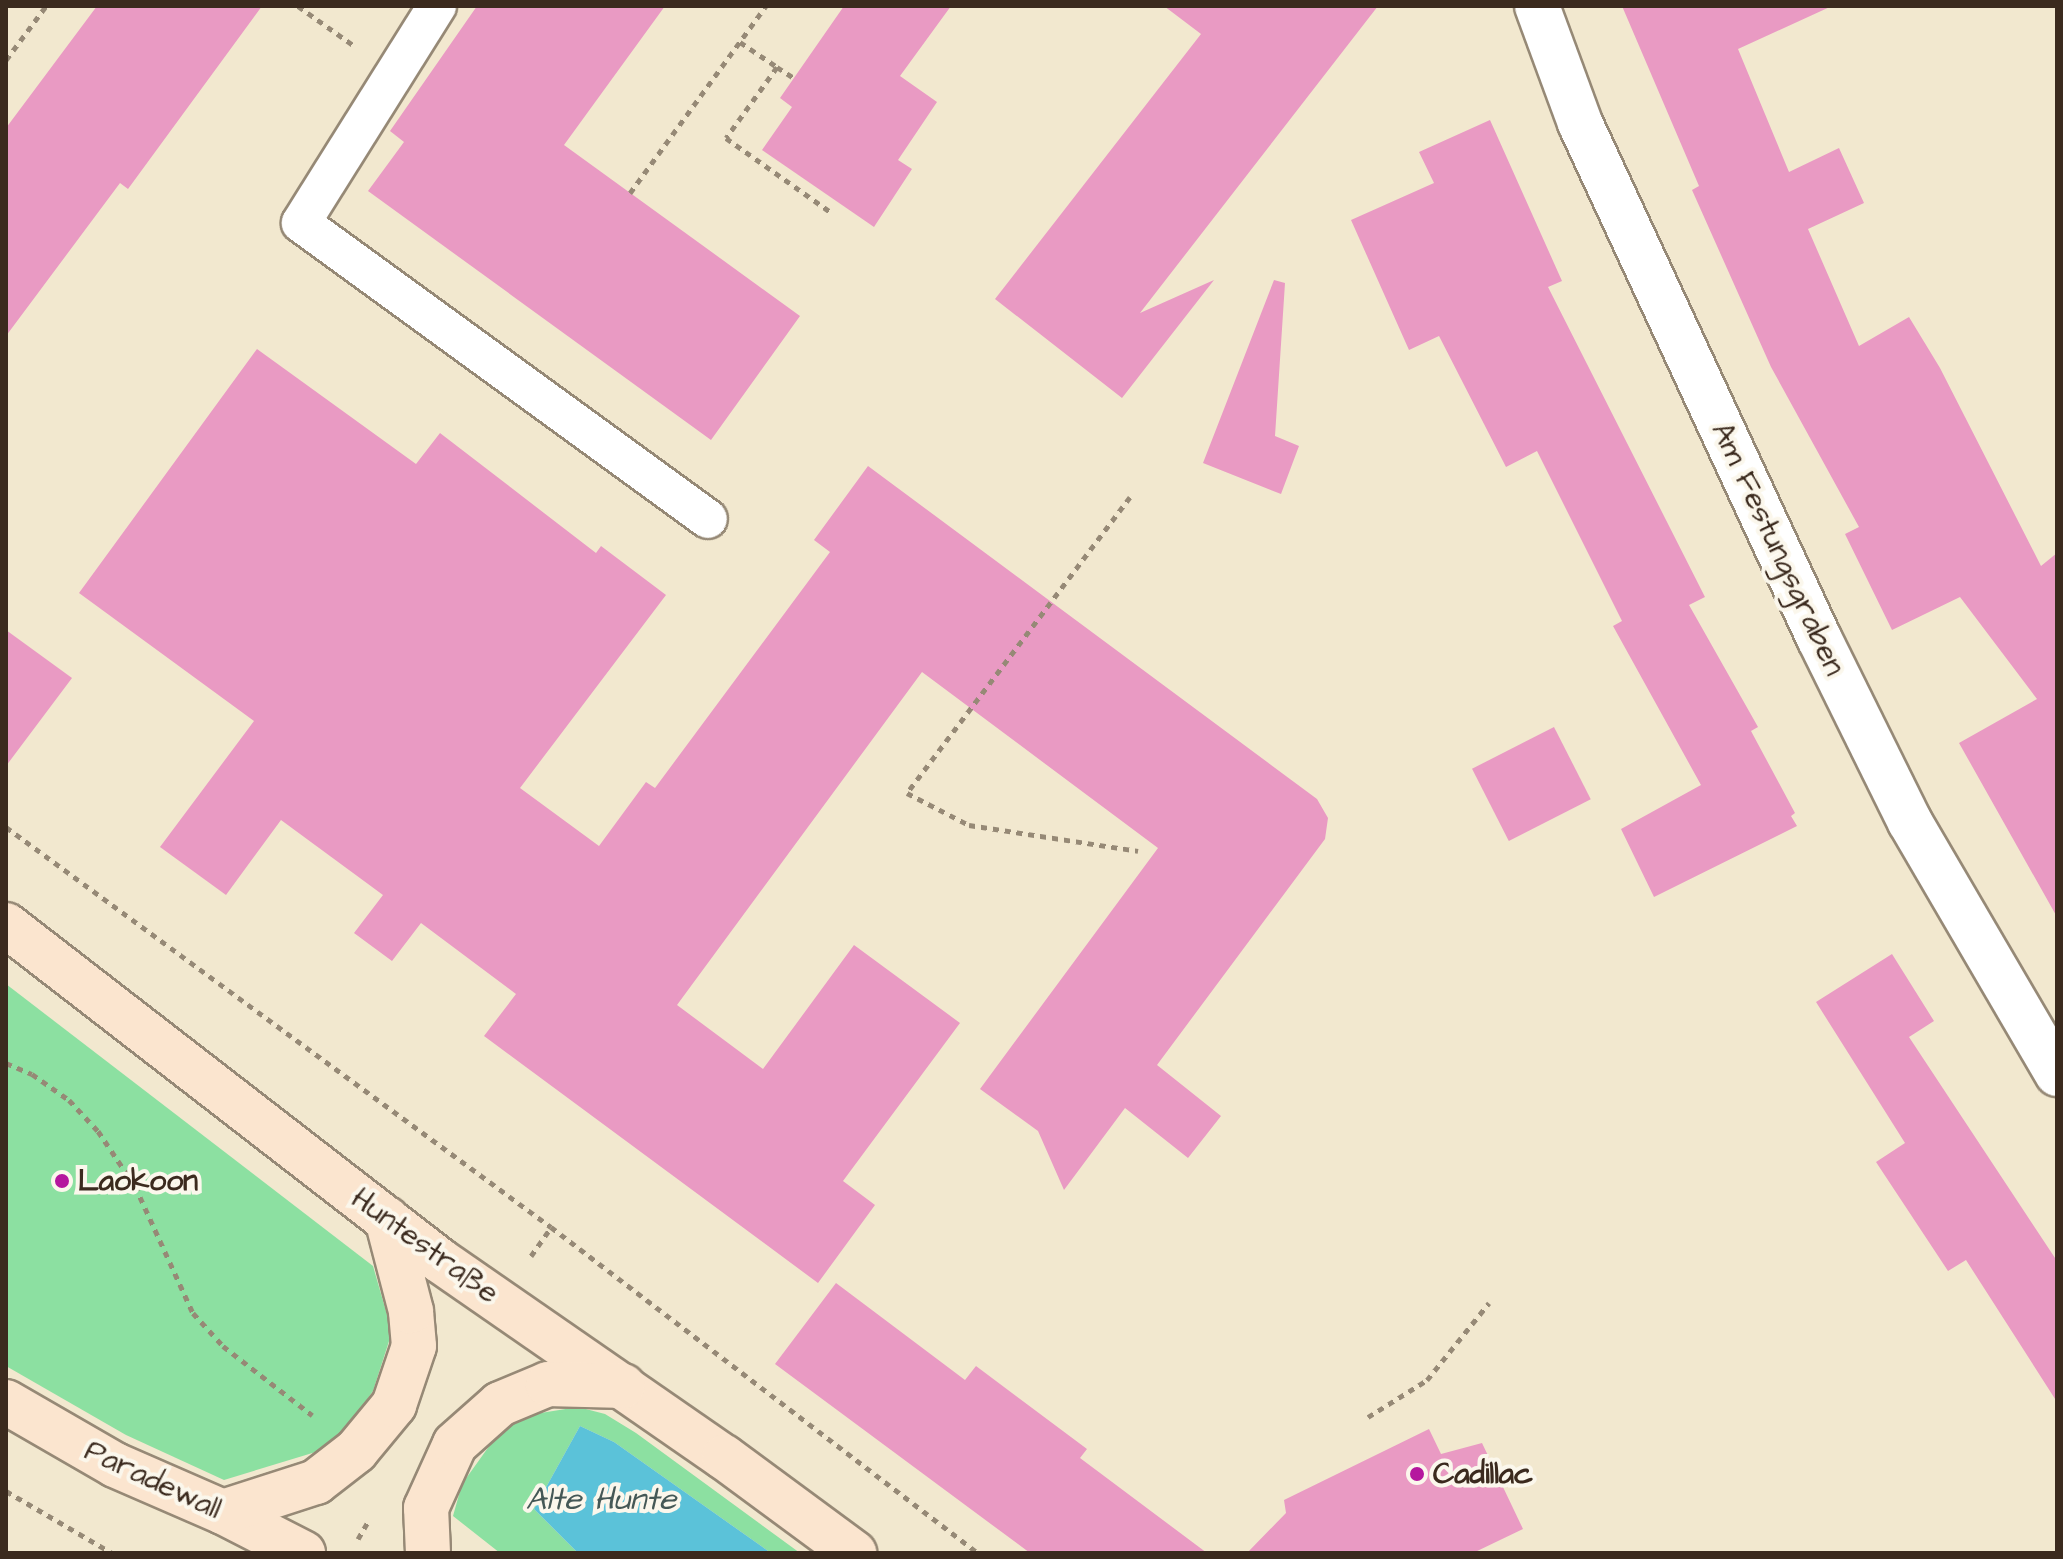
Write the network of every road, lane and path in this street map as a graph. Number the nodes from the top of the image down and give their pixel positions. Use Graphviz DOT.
graph roads {
  1 [pos="46,6"];
  2 [pos="298,6"];
  3 [pos="437,6"];
  4 [pos="766,6"];
  5 [pos="1537,6"];
  6 [pos="740,42"];
  7 [pos="410,49"];
  8 [pos="6,60"];
  9 [pos="777,67"];
  10 [pos="794,78"];
  11 [pos="630,193"];
  12 [pos="832,213"];
  13 [pos="1130,497"];
  14 [pos="708,519"];
  15 [pos="6,827"];
  16 [pos="1138,851"];
  17 [pos="6,925"];
  18 [pos="6,1063"];
  19 [pos="2057,1074"];
  20 [pos="387,1219"];
  21 [pos="551,1227"];
  22 [pos="528,1260"];
  23 [pos="1489,1303"];
  24 [pos="623,1386"];
  25 [pos="6,1402"];
  26 [pos="1368,1417"];
  27 [pos="324,1425"];
  28 [pos="6,1491"];
  29 [pos="223,1512"];
  30 [pos="112,1553"];
  31 [pos="303,1553"];
  32 [pos="428,1553"];
  33 [pos="854,1553"];
  34 [pos="978,1553"];
  1 -- 8 [label="path"];
  2 -- 7 [label="path"];
  3 -- 7 [label="lane"];
  4 -- 6 [label="path"];
  5 -- 19 [label="street, Am Festungsgraben"];
  6 -- 9 [label="path"];
  6 -- 11 [label="path"];
  7 -- 14 [label="lane"];
  9 -- 10 [label="path"];
  9 -- 12 [label="path"];
  13 -- 16 [label="path"];
  15 -- 21 [label="path"];
  17 -- 20 [label="street, Huntestraße"];
  18 -- 27 [label="path"];
  20 -- 24 [label="street, Huntestraße"];
  20 -- 29 [label="street"];
  21 -- 22 [label="path"];
  21 -- 34 [label="path"];
  23 -- 26 [label="path"];
  24 -- 32 [label="street"];
  24 -- 33 [label="street, Huntestraße"];
  25 -- 29 [label="street, Paradewall"];
  28 -- 30 [label="path"];
  29 -- 31 [label="street, Paradewall"];
}
